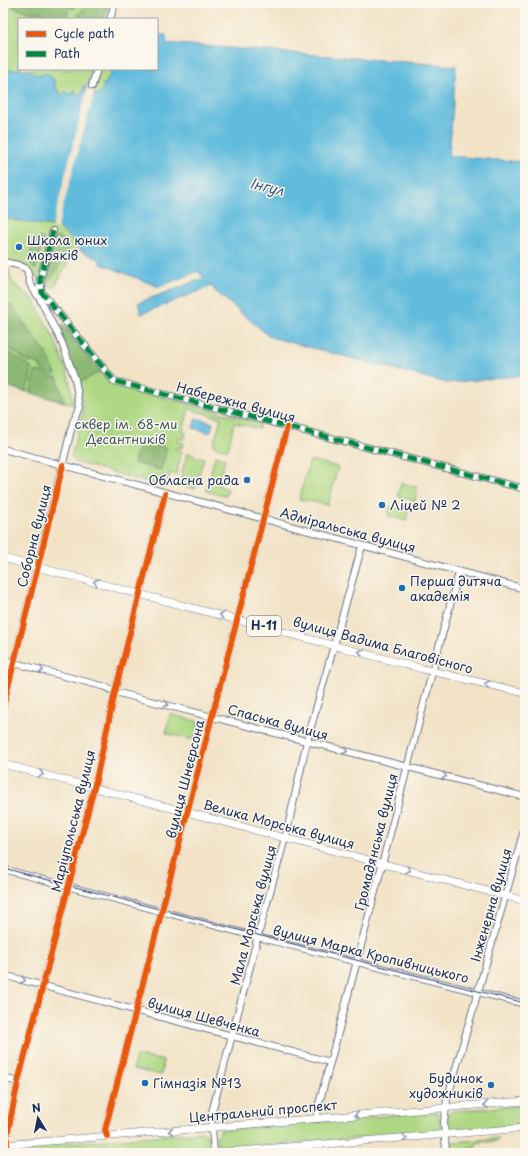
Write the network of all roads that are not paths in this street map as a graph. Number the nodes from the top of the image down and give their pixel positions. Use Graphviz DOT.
graph roads {
  1 [pos="114,3"];
  2 [pos="110,18"];
  3 [pos="97,70"];
  4 [pos="92,86"];
  5 [pos="53,232"];
  6 [pos="3,262"];
  7 [pos="40,280"];
  8 [pos="39,297"];
  9 [pos="287,427"];
  10 [pos="3,449"];
  11 [pos="62,465"];
  12 [pos="525,489"];
  13 [pos="165,494"];
  14 [pos="263,519"];
  15 [pos="362,546"];
  16 [pos="3,558"];
  17 [pos="37,568"];
  18 [pos="459,572"];
  19 [pos="525,589"];
  20 [pos="141,594"];
  21 [pos="237,620"];
  22 [pos="334,644"];
  23 [pos="3,660"];
  24 [pos="13,663"];
  25 [pos="432,671"];
  26 [pos="115,692"];
  27 [pos="525,693"];
  28 [pos="3,706"];
  29 [pos="212,716"];
  30 [pos="307,742"];
  31 [pos="3,764"];
  32 [pos="406,767"];
  33 [pos="93,788"];
  34 [pos="525,797"];
  35 [pos="188,813"];
  36 [pos="525,827"];
  37 [pos="285,838"];
  38 [pos="383,864"];
  39 [pos="3,869"];
  40 [pos="69,886"];
  41 [pos="505,896"];
  42 [pos="525,901"];
  43 [pos="161,911"];
  44 [pos="257,937"];
  45 [pos="356,962"];
  46 [pos="3,975"];
  47 [pos="42,985"];
  48 [pos="477,992"];
  49 [pos="525,1004"];
  50 [pos="135,1010"];
  51 [pos="233,1036"];
  52 [pos="330,1062"];
  53 [pos="3,1078"];
  54 [pos="18,1082"];
  55 [pos="525,1101"];
  56 [pos="445,1108"];
  57 [pos="318,1119"];
  58 [pos="211,1128"];
  59 [pos="525,1128"];
  60 [pos="444,1135"];
  61 [pos="107,1136"];
  62 [pos="5,1144"];
  63 [pos="7,1153"];
  64 [pos="213,1153"];
  65 [pos="446,1153"];
  1 -- 2 [label="street"];
  3 -- 4 [label="street"];
  5 -- 7 [label="street"];
  6 -- 8 [label="street"];
  7 -- 8 [label="street"];
  7 -- 9 [label="street, Набережна вулиця"];
  8 -- 11 [label="street, Соборна вулиця"];
  9 -- 12 [label="street, Набережна вулиця"];
  9 -- 14 [label="street, вулиця Шнеєрсона"];
  10 -- 11 [label="street, Адміральська вулиця"];
  11 -- 13 [label="street, Адміральська вулиця"];
  11 -- 17 [label="street, Соборна вулиця"];
  13 -- 14 [label="street, Адміральська вулиця"];
  13 -- 20 [label="street, Маріупольська вулиця"];
  14 -- 15 [label="street, Адміральська вулиця"];
  14 -- 21 [label="street, вулиця Шнеєрсона"];
  15 -- 18 [label="street, Адміральська вулиця"];
  15 -- 22 [label="street, Мала Морська вулиця"];
  16 -- 17 [label="main road, вулиця Вадима Благовісного / Н-11"];
  20 -- 17 [label="main road, вулиця Вадима Благовісного / Н-11, one-way"];
  17 -- 24 [label="street, Соборна вулиця"];
  18 -- 19 [label="street, Адміральська вулиця"];
  18 -- 25 [label="street, Громадянська вулиця"];
  21 -- 20 [label="main road, вулиця Вадима Благовісного / Н-11, one-way"];
  20 -- 26 [label="street, Маріупольська вулиця"];
  21 -- 22 [label="main road, вулиця Вадима Благовісного / Н-11"];
  21 -- 29 [label="street, вулиця Шнеєрсона"];
  25 -- 22 [label="main road, вулиця Вадима Благовісного / Н-11, one-way"];
  22 -- 30 [label="street, Мала Морська вулиця"];
  23 -- 24 [label="street, Спаська вулиця"];
  24 -- 26 [label="street, Спаська вулиця, one-way"];
  24 -- 28 [label="street, Соборна вулиця"];
  27 -- 25 [label="main road, вулиця Вадима Благовісного / Н-11, one-way"];
  25 -- 32 [label="street, Громадянська вулиця"];
  26 -- 29 [label="street, Спаська вулиця, one-way"];
  26 -- 33 [label="street, Маріупольська вулиця"];
  29 -- 30 [label="street, Спаська вулиця"];
  29 -- 35 [label="street, вулиця Шнеєрсона"];
  30 -- 32 [label="street, Спаська вулиця, one-way"];
  30 -- 37 [label="street, Мала Морська вулиця"];
  31 -- 33 [label="main road, Велика Морська вулиця, one-way"];
  32 -- 34 [label="street, Спаська вулиця, one-way"];
  32 -- 38 [label="street, Громадянська вулиця"];
  33 -- 35 [label="main road, Велика Морська вулиця"];
  33 -- 40 [label="street, Маріупольська вулиця"];
  35 -- 37 [label="main road, Велика Морська вулиця"];
  35 -- 43 [label="street, вулиця Шнеєрсона"];
  36 -- 41 [label="street, Інженерна вулиця"];
  37 -- 38 [label="main road, Велика Морська вулиця"];
  37 -- 44 [label="street, Мала Морська вулиця"];
  38 -- 41 [label="main road, Велика Морська вулиця, one-way"];
  38 -- 45 [label="street, Громадянська вулиця"];
  39 -- 40 [label="street, вулиця Марка Кропивницького"];
  40 -- 43 [label="street, вулиця Марка Кропивницького"];
  40 -- 47 [label="street, Маріупольська вулиця"];
  41 -- 42 [label="main road, Велика Морська вулиця"];
  41 -- 48 [label="street, Інженерна вулиця"];
  43 -- 44 [label="street, вулиця Марка Кропивницького"];
  43 -- 50 [label="street, вулиця Шнеєрсона"];
  44 -- 45 [label="street, вулиця Марка Кропивницького"];
  44 -- 51 [label="street, Мала Морська вулиця"];
  45 -- 48 [label="street, вулиця Марка Кропивницького"];
  45 -- 52 [label="street, Громадянська вулиця"];
  46 -- 47 [label="street, вулиця Шевченка, one-way"];
  47 -- 50 [label="street, вулиця Шевченка"];
  47 -- 54 [label="street, Маріупольська вулиця"];
  48 -- 49 [label="street, вулиця Марка Кропивницького"];
  48 -- 56 [label="street, Інженерна вулиця"];
  50 -- 51 [label="street, вулиця Шевченка"];
  50 -- 61 [label="street, вулиця Шнеєрсона"];
  51 -- 52 [label="street, вулиця Шевченка"];
  51 -- 58 [label="street, Мала Морська вулиця"];
  52 -- 57 [label="street, Громадянська вулиця"];
  53 -- 54 [label="street"];
  54 -- 62 [label="street, Маріупольська вулиця"];
  55 -- 56 [label="main road, Центральний проспект, one-way"];
  56 -- 57 [label="main road, Центральний проспект, one-way"];
  56 -- 60 [label="street, Інженерна вулиця"];
  57 -- 58 [label="main road, Центральний проспект"];
  58 -- 61 [label="main road, Центральний проспект, one-way"];
  58 -- 64 [label="street, Мала Морська вулиця"];
  59 -- 60 [label="main road"];
  64 -- 60 [label="main road, one-way"];
  60 -- 65 [label="street, Інженерна вулиця"];
  61 -- 62 [label="main road, Центральний проспект"];
  62 -- 63 [label="street, Маріупольська вулиця"];
}
